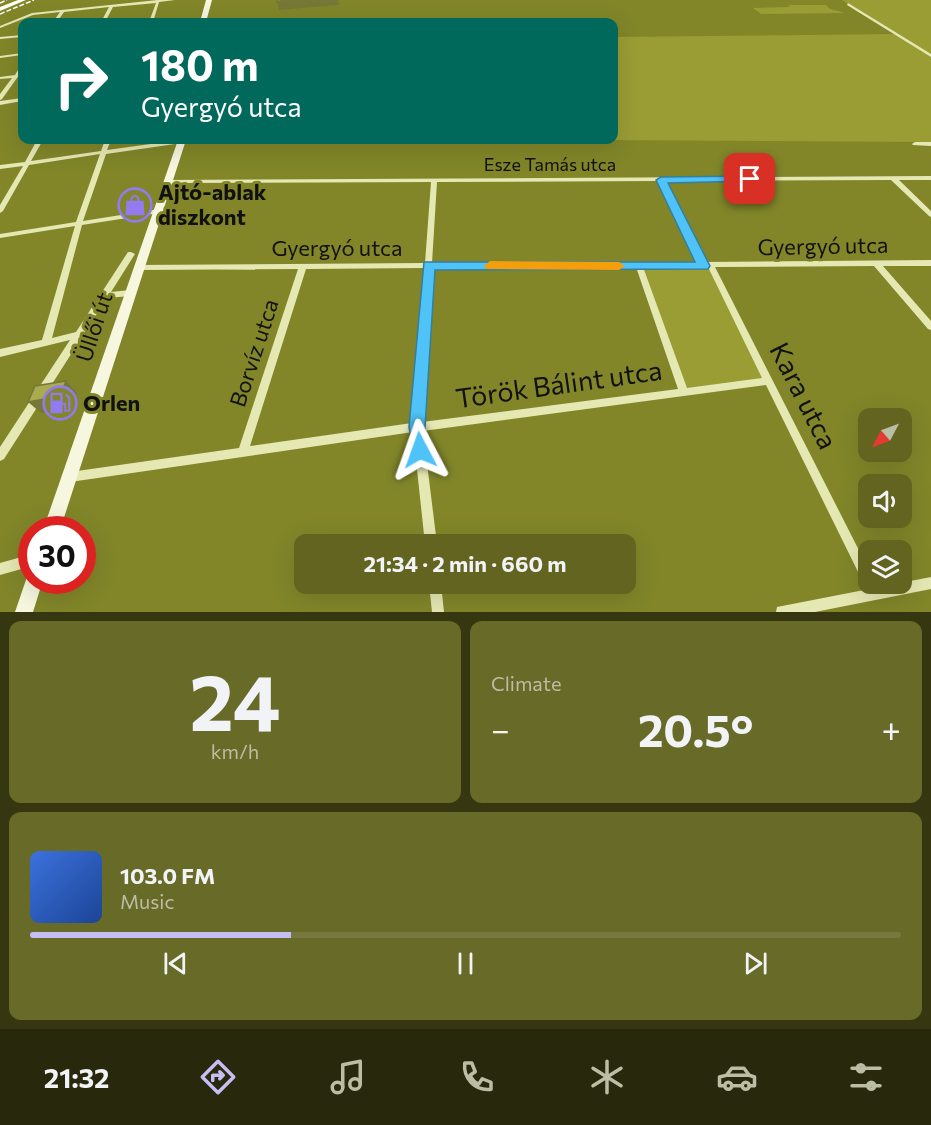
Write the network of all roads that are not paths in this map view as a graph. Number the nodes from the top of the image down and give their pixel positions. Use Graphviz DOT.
graph roads {
  1 [pos="21,0"];
  2 [pos="173,0"];
  3 [pos="208,0"];
  4 [pos="158,2"];
  5 [pos="848,4"];
  6 [pos="112,6"];
  7 [pos="0,8"];
  8 [pos="63,11"];
  9 [pos="37,14"];
  10 [pos="26,18"];
  11 [pos="58,18"];
  12 [pos="105,18"];
  13 [pos="152,18"];
  14 [pos="204,18"];
  15 [pos="18,21"];
  16 [pos="0,27"];
  17 [pos="18,36"];
  18 [pos="0,38"];
  19 [pos="18,55"];
  20 [pos="931,56"];
  21 [pos="0,57"];
  22 [pos="18,73"];
  23 [pos="16,76"];
  24 [pos="0,78"];
  25 [pos="0,98"];
  26 [pos="18,101"];
  27 [pos="0,103"];
  28 [pos="38,144"];
  29 [pos="107,144"];
  30 [pos="156,144"];
  31 [pos="181,144"];
  32 [pos="915,144"];
  33 [pos="931,144"];
  34 [pos="104,152"];
  35 [pos="27,163"];
  36 [pos="0,167"];
  37 [pos="893,178"];
  38 [pos="931,178"];
  39 [pos="661,180"];
  40 [pos="169,181"];
  41 [pos="434,181"];
  42 [pos="0,211"];
  43 [pos="159,212"];
  44 [pos="931,215"];
  45 [pos="79,223"];
  46 [pos="0,236"];
  47 [pos="132,254"];
  48 [pos="931,263"];
  49 [pos="877,264"];
  50 [pos="429,265"];
  51 [pos="303,266"];
  52 [pos="639,266"];
  53 [pos="707,266"];
  54 [pos="139,267"];
  55 [pos="130,293"];
  56 [pos="105,295"];
  57 [pos="931,327"];
  58 [pos="78,334"];
  59 [pos="46,342"];
  60 [pos="0,353"];
  61 [pos="769,381"];
  62 [pos="683,391"];
  63 [pos="417,427"];
  64 [pos="4,444"];
  65 [pos="243,451"];
  66 [pos="0,456"];
  67 [pos="69,477"];
  68 [pos="56,516"];
  69 [pos="430,534"];
  70 [pos="858,558"];
  71 [pos="18,564"];
  72 [pos="0,569"];
  73 [pos="931,583"];
  74 [pos="912,584"];
  75 [pos="858,590"];
  76 [pos="30,594"];
  77 [pos="436,594"];
  78 [pos="24,612"];
  79 [pos="438,612"];
  80 [pos="782,612"];
  1 -- 7 [label="main road"];
  2 -- 4 [label="street"];
  3 -- 14 [label="main road"];
  4 -- 6 [label="street"];
  4 -- 13 [label="street"];
  5 -- 20 [label="street"];
  6 -- 8 [label="street"];
  6 -- 12 [label="street"];
  8 -- 9 [label="street"];
  8 -- 11 [label="street"];
  9 -- 10 [label="street"];
  15 -- 16 [label="street"];
  17 -- 18 [label="street"];
  19 -- 21 [label="street"];
  22 -- 23 [label="street"];
  23 -- 24 [label="street"];
  23 -- 25 [label="street"];
  26 -- 27 [label="street"];
  28 -- 35 [label="street"];
  29 -- 34 [label="street"];
  30 -- 34 [label="street"];
  31 -- 40 [label="main road, Üllői út"];
  32 -- 33 [label="street"];
  34 -- 35 [label="street"];
  34 -- 45 [label="street"];
  35 -- 36 [label="street"];
  35 -- 42 [label="street"];
  37 -- 38 [label="street, Esze Tamás utca"];
  37 -- 39 [label="street, Esze Tamás utca"];
  37 -- 44 [label="street"];
  39 -- 41 [label="street, Esze Tamás utca"];
  39 -- 53 [label="street, Kara utca"];
  40 -- 41 [label="street, Esze Tamás utca"];
  40 -- 43 [label="main road, Üllői út"];
  41 -- 50 [label="street"];
  43 -- 45 [label="street"];
  43 -- 54 [label="main road, Üllői út"];
  45 -- 46 [label="street"];
  45 -- 59 [label="street"];
  47 -- 56 [label="street"];
  48 -- 49 [label="street, Gyergyó utca"];
  49 -- 53 [label="street, Gyergyó utca"];
  49 -- 57 [label="street"];
  50 -- 51 [label="street, Gyergyó utca"];
  50 -- 52 [label="street, Gyergyó utca"];
  50 -- 63 [label="street"];
  51 -- 54 [label="street, Gyergyó utca"];
  51 -- 65 [label="street, Borvíz utca"];
  52 -- 53 [label="street, Gyergyó utca"];
  52 -- 62 [label="street"];
  53 -- 61 [label="street, Kara utca"];
  54 -- 55 [label="main road, Üllői út"];
  55 -- 56 [label="street"];
  55 -- 67 [label="main road, Üllői út"];
  56 -- 58 [label="street"];
  58 -- 59 [label="street"];
  58 -- 64 [label="street"];
  59 -- 60 [label="street"];
  61 -- 62 [label="street, Török Bálint utca"];
  61 -- 70 [label="street, Kara utca"];
  62 -- 63 [label="street, Török Bálint utca"];
  63 -- 65 [label="street, Török Bálint utca"];
  63 -- 69 [label="street"];
  64 -- 66 [label="street"];
  65 -- 67 [label="street, Török Bálint utca"];
  67 -- 68 [label="main road, Üllői út"];
  71 -- 72 [label="street"];
  73 -- 74 [label="street"];
  75 -- 80 [label="street"];
  76 -- 78 [label="main road"];
  77 -- 79 [label="street"];
}
